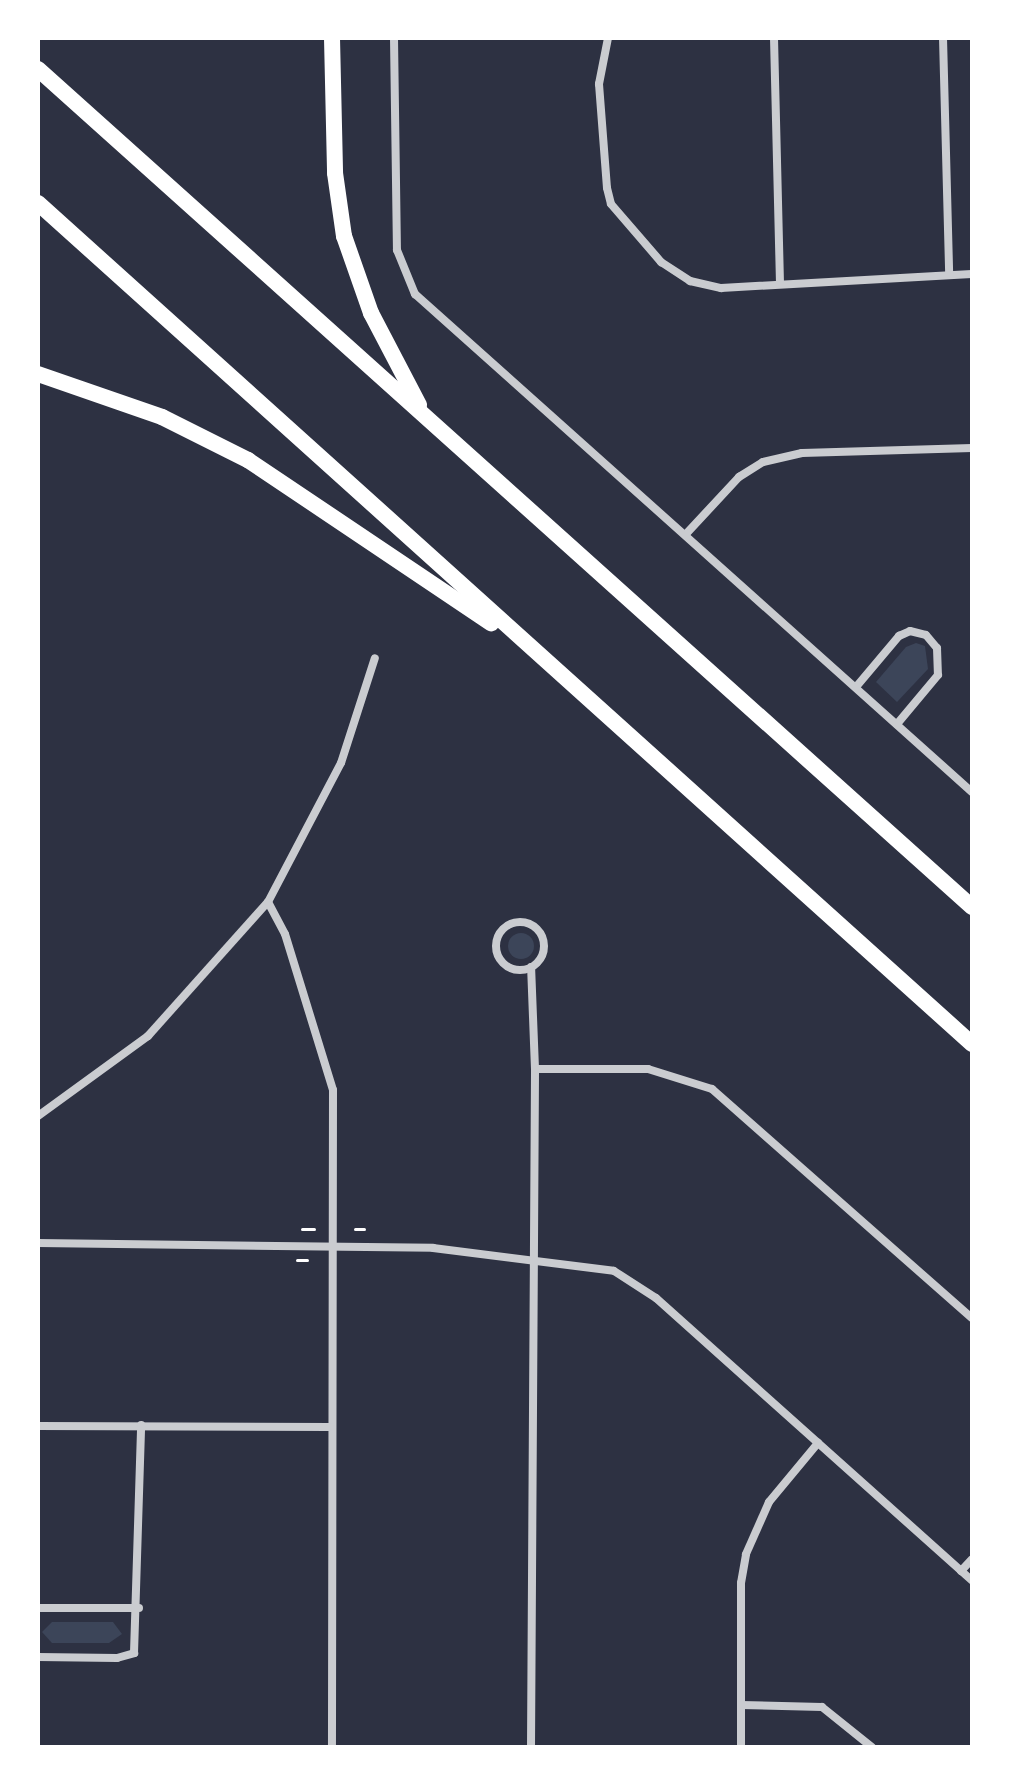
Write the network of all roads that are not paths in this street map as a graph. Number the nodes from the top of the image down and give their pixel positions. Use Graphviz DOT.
graph roads {
  1 [pos="332,38"];
  2 [pos="394,38"];
  3 [pos="608,38"];
  4 [pos="774,38"];
  5 [pos="943,38"];
  6 [pos="38,69"];
  7 [pos="38,203"];
  8 [pos="972,274"];
  9 [pos="949,275"];
  10 [pos="780,282"];
  11 [pos="38,374"];
  12 [pos="425,417"];
  13 [pos="972,448"];
  14 [pos="686,534"];
  15 [pos="375,658"];
  16 [pos="545,661"];
  17 [pos="856,687"];
  18 [pos="897,724"];
  19 [pos="972,792"];
  20 [pos="268,902"];
  21 [pos="972,907"];
  22 [pos="531,967"];
  23 [pos="972,1044"];
  24 [pos="535,1069"];
  25 [pos="38,1116"];
  26 [pos="38,1243"];
  27 [pos="332,1247"];
  28 [pos="534,1259"];
  29 [pos="972,1318"];
  30 [pos="141,1425"];
  31 [pos="38,1426"];
  32 [pos="330,1427"];
  33 [pos="818,1443"];
  34 [pos="972,1559"];
  35 [pos="961,1571"];
  36 [pos="972,1581"];
  37 [pos="38,1608"];
  38 [pos="139,1608"];
  39 [pos="38,1657"];
  40 [pos="741,1705"];
  41 [pos="332,1747"];
  42 [pos="531,1747"];
  43 [pos="741,1747"];
  44 [pos="872,1747"];
  1 -- 12 [label="highway"];
  2 -- 14 [label="street"];
  3 -- 10 [label="street"];
  4 -- 10 [label="street"];
  5 -- 9 [label="street"];
  6 -- 12 [label="highway"];
  7 -- 16 [label="highway"];
  8 -- 9 [label="street"];
  9 -- 10 [label="street"];
  11 -- 16 [label="highway"];
  12 -- 21 [label="highway"];
  13 -- 14 [label="street"];
  14 -- 17 [label="street"];
  15 -- 20 [label="street"];
  16 -- 23 [label="highway"];
  17 -- 18 [label="street"];
  17 -- 18 [label="street"];
  18 -- 19 [label="street"];
  20 -- 25 [label="street"];
  20 -- 27 [label="street"];
  22 -- 22 [label="street"];
  22 -- 24 [label="street"];
  24 -- 28 [label="street"];
  24 -- 29 [label="street"];
  26 -- 27 [label="street"];
  27 -- 28 [label="street"];
  27 -- 32 [label="street"];
  28 -- 33 [label="street"];
  28 -- 42 [label="street"];
  30 -- 31 [label="street"];
  30 -- 32 [label="street"];
  30 -- 38 [label="street"];
  32 -- 41 [label="street"];
  33 -- 35 [label="street"];
  33 -- 40 [label="street"];
  34 -- 35 [label="street"];
  35 -- 36 [label="street"];
  37 -- 38 [label="street"];
  38 -- 39 [label="street"];
  40 -- 43 [label="street"];
  40 -- 44 [label="street"];
}
